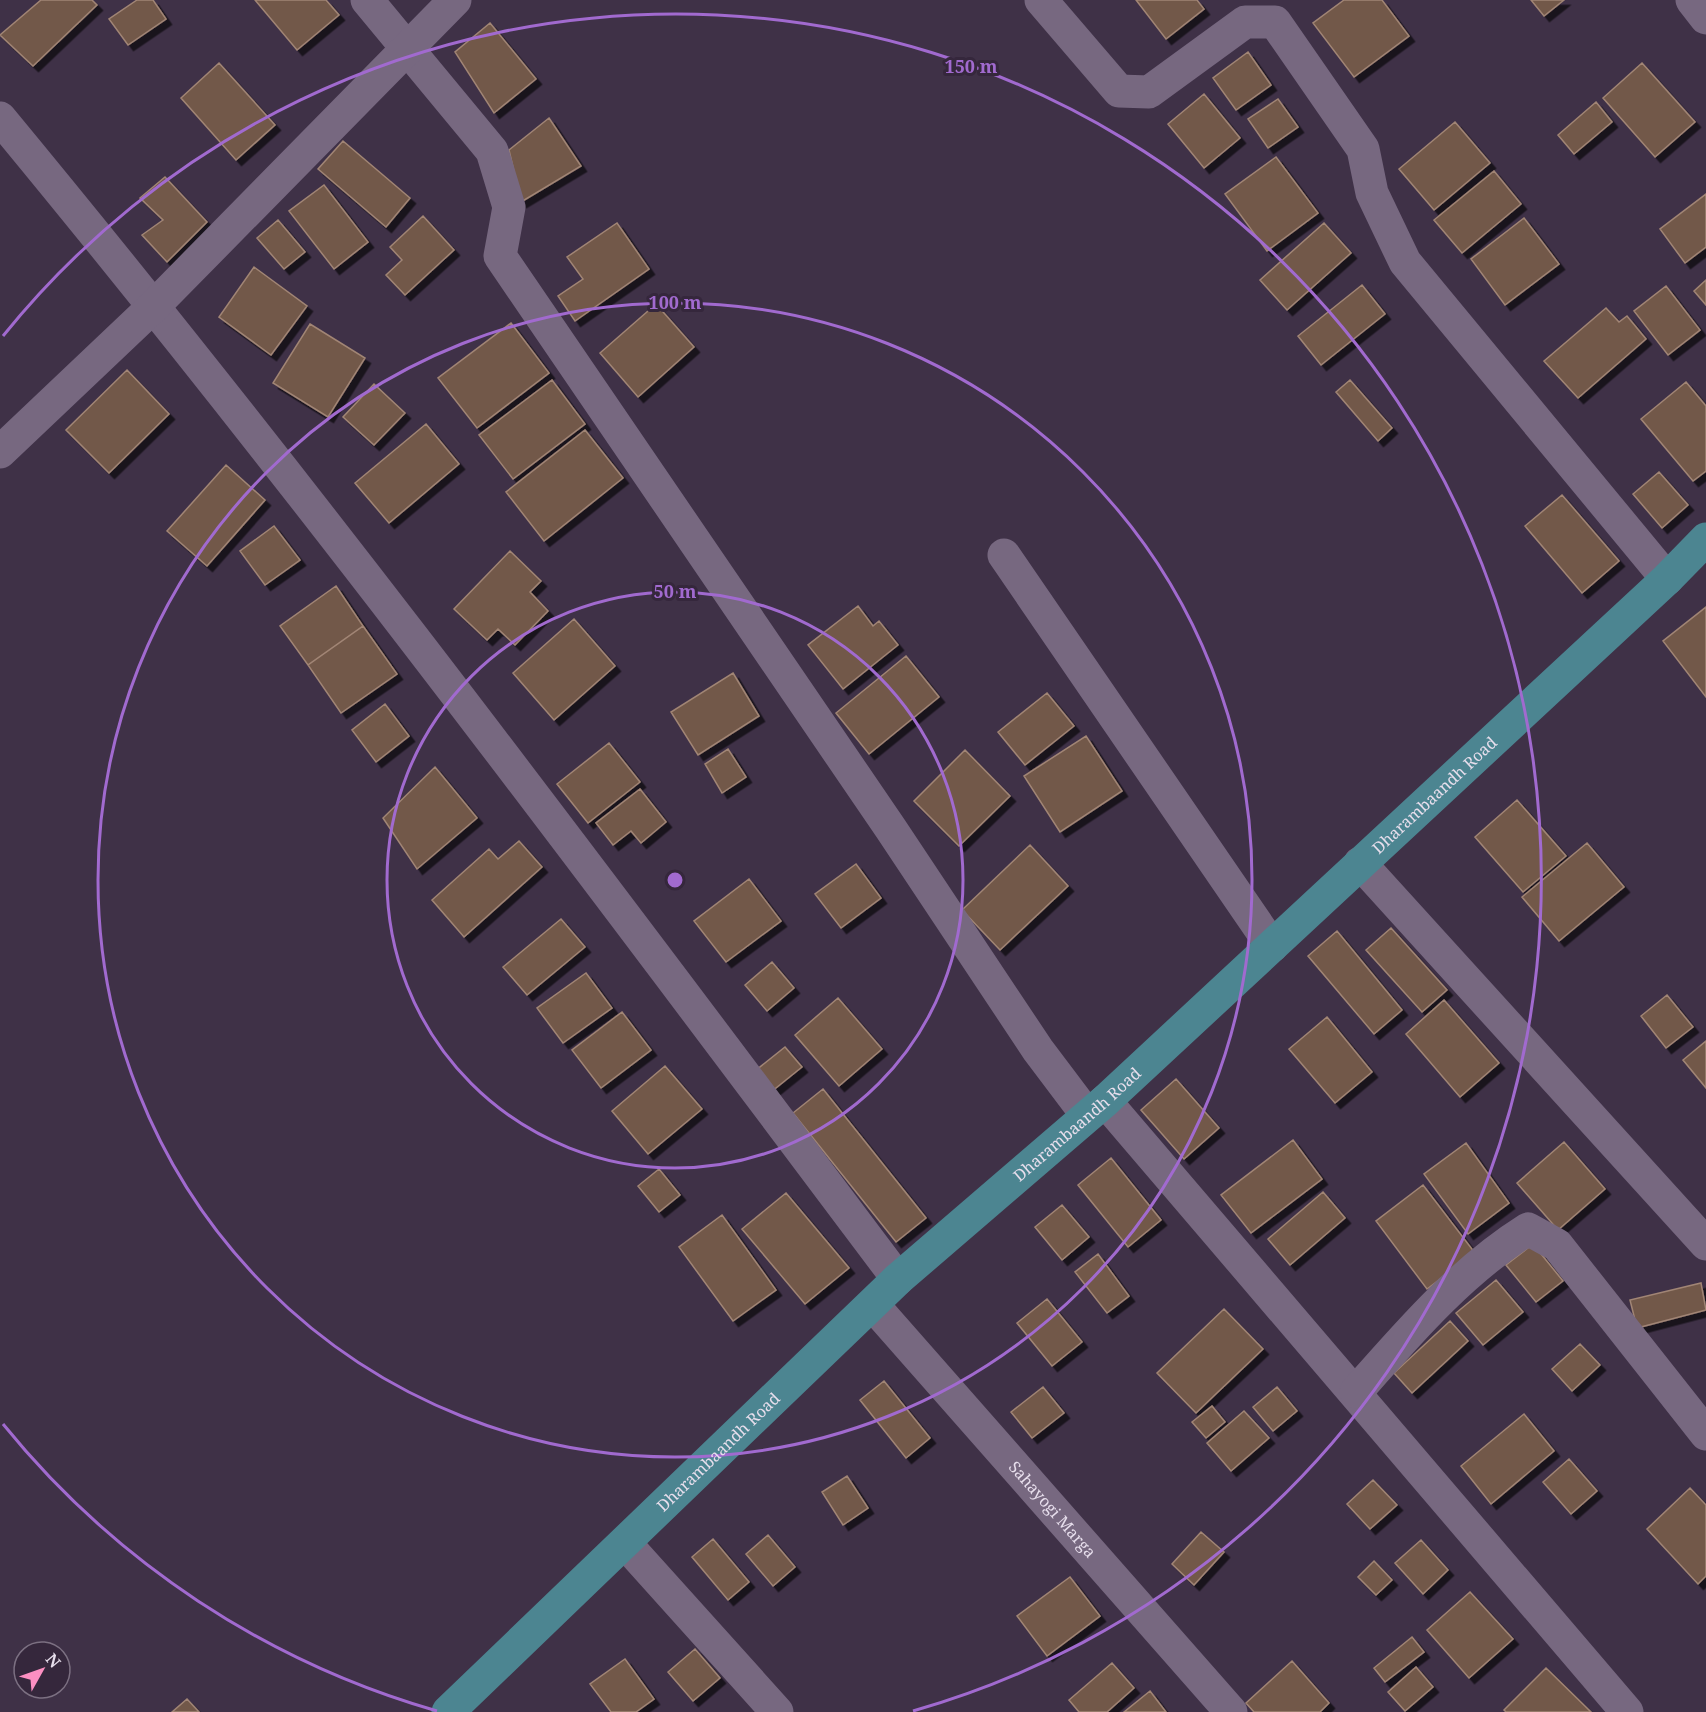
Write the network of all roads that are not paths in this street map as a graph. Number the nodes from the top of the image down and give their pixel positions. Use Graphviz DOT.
graph roads {
  1 [pos="367,0"];
  2 [pos="455,0"];
  3 [pos="1041,0"];
  4 [pos="1692,0"];
  5 [pos="1706,18"];
  6 [pos="406,48"];
  7 [pos="0,118"];
  8 [pos="154,305"];
  9 [pos="0,452"];
  10 [pos="1706,539"];
  11 [pos="1004,555"];
  12 [pos="1667,579"];
  13 [pos="1360,863"];
  14 [pos="1272,946"];
  15 [pos="1096,1108"];
  16 [pos="1706,1244"];
  17 [pos="898,1279"];
  18 [pos="873,1305"];
  19 [pos="1356,1392"];
  20 [pos="1706,1434"];
  21 [pos="624,1543"];
  22 [pos="448,1712"];
  23 [pos="777,1712"];
  24 [pos="1231,1712"];
  25 [pos="1627,1712"];
  1 -- 6 [label="street"];
  2 -- 6 [label="street"];
  3 -- 12 [label="street"];
  4 -- 5 [label="street"];
  6 -- 8 [label="street"];
  6 -- 15 [label="street"];
  7 -- 8 [label="street"];
  8 -- 9 [label="street"];
  8 -- 17 [label="street"];
  10 -- 12 [label="main road, Dharambaandh Road"];
  11 -- 14 [label="street"];
  12 -- 13 [label="main road, Dharambaandh Road"];
  13 -- 14 [label="main road, Dharambaandh Road"];
  13 -- 16 [label="street"];
  14 -- 15 [label="main road, Dharambaandh Road"];
  15 -- 17 [label="main road, Dharambaandh Road"];
  15 -- 19 [label="street"];
  17 -- 18 [label="main road, Dharambaandh Road"];
  18 -- 21 [label="main road, Dharambaandh Road"];
  18 -- 24 [label="street, Sahayogi Marga"];
  19 -- 20 [label="street"];
  19 -- 25 [label="street"];
  21 -- 22 [label="main road, Dharambaandh Road"];
  21 -- 23 [label="street"];
}
